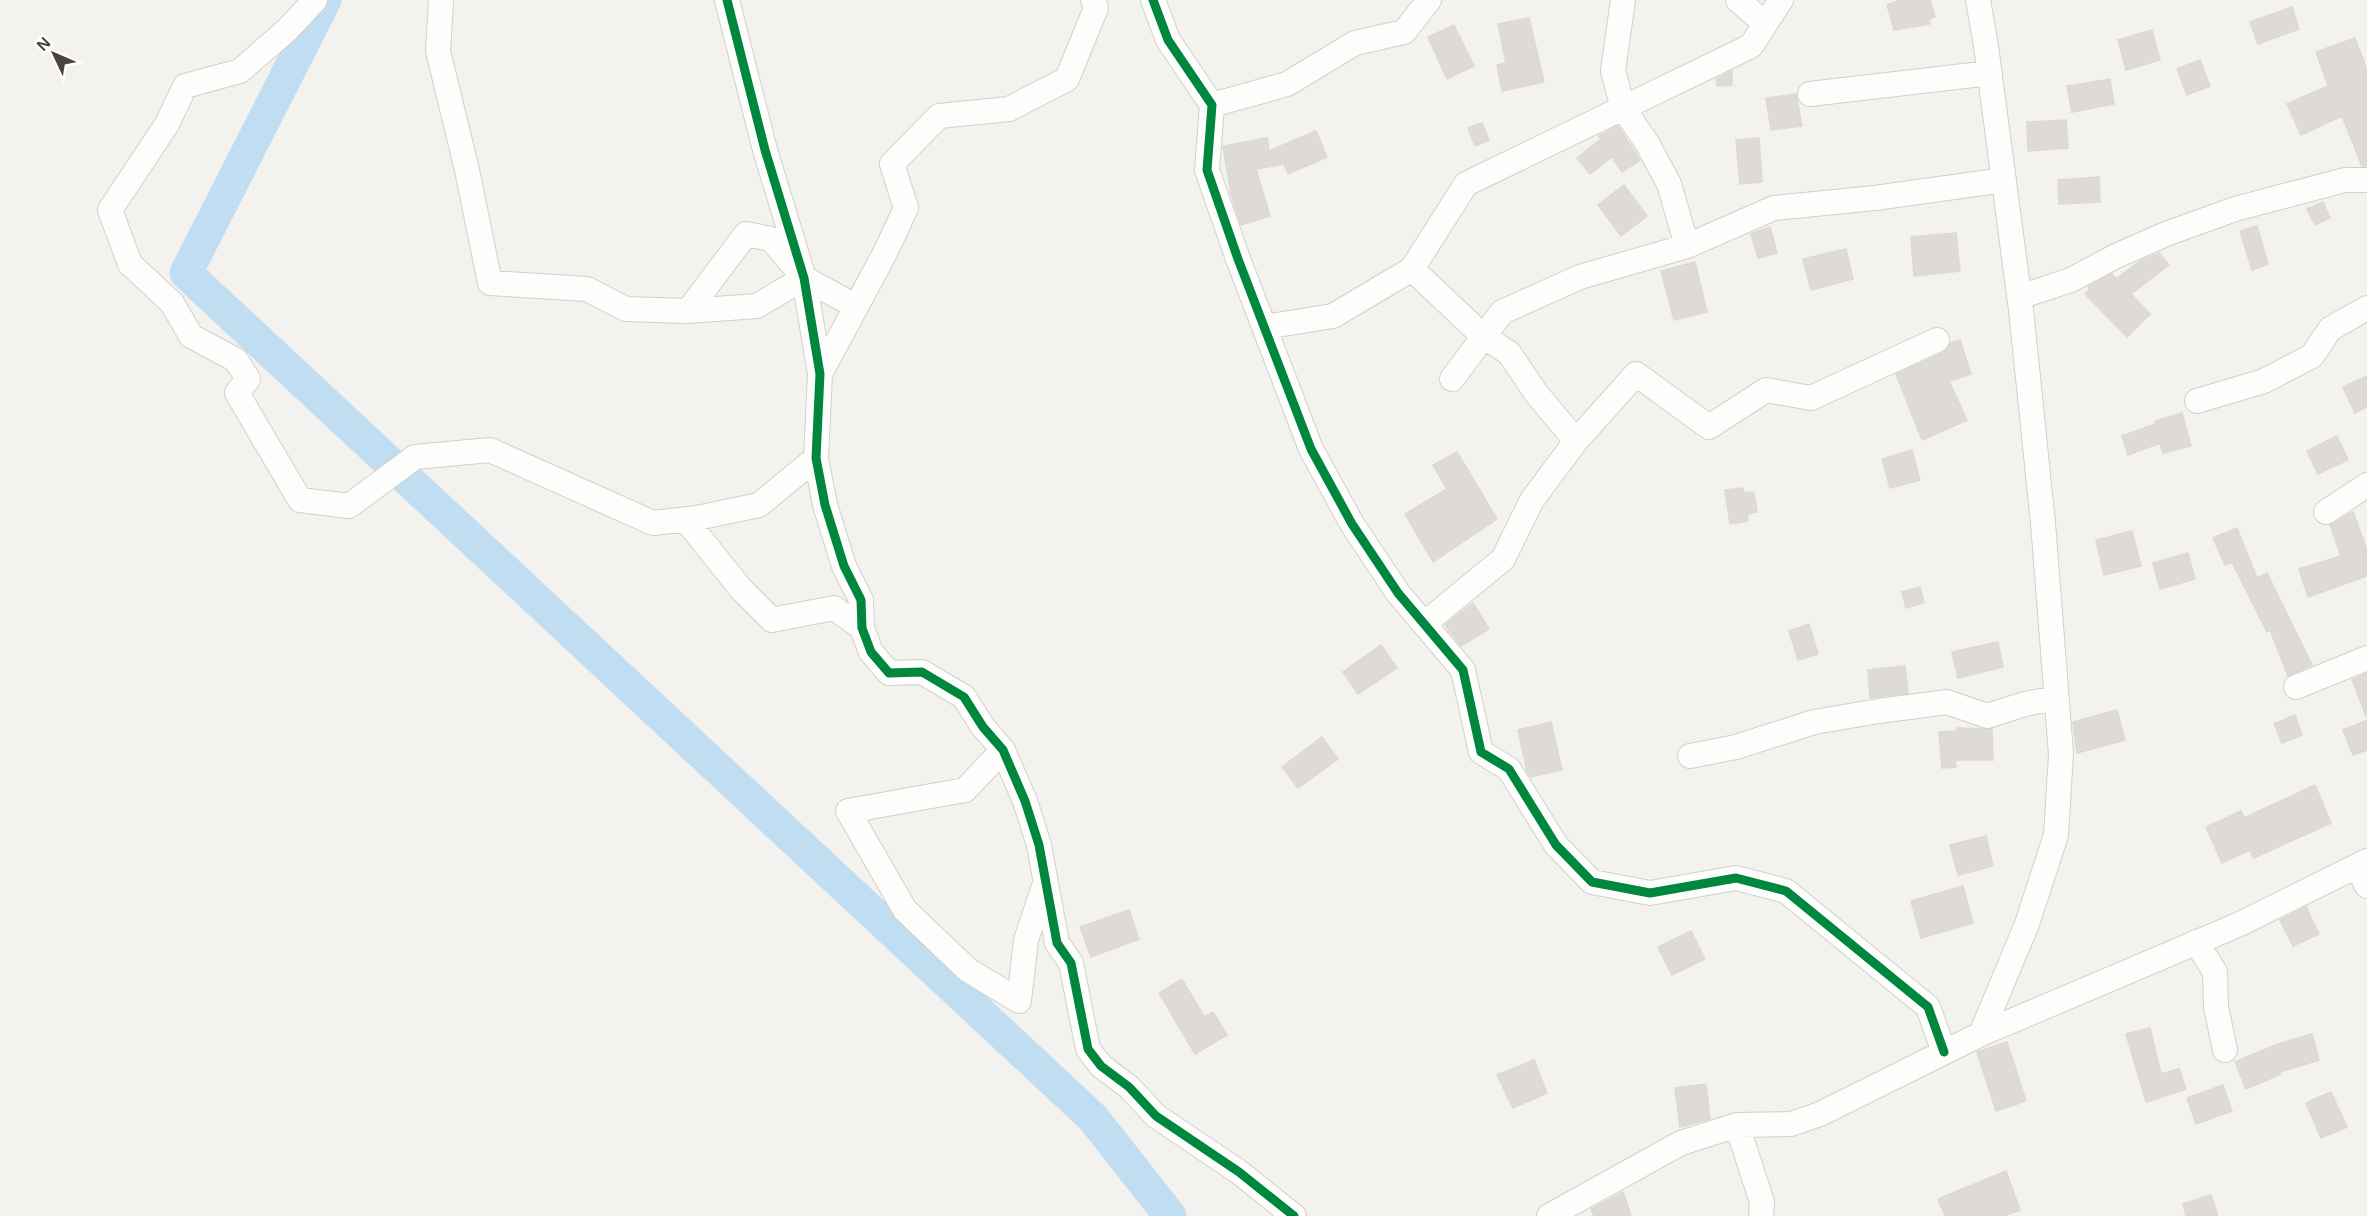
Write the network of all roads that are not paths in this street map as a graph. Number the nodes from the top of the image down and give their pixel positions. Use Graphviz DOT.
graph roads {
  1 [pos="315,0"];
  2 [pos="441,0"];
  3 [pos="727,0"];
  4 [pos="1093,0"];
  5 [pos="1153,0"];
  6 [pos="1429,0"];
  7 [pos="1623,0"];
  8 [pos="1738,0"];
  9 [pos="1781,0"];
  10 [pos="1978,0"];
  11 [pos="1765,24"];
  12 [pos="1990,73"];
  13 [pos="1810,94"];
  14 [pos="1212,105"];
  15 [pos="1623,108"];
  16 [pos="2004,180"];
  17 [pos="2367,180"];
  18 [pos="1687,246"];
  19 [pos="1412,269"];
  20 [pos="804,278"];
  21 [pos="2019,297"];
  22 [pos="855,306"];
  23 [pos="2367,308"];
  24 [pos="688,311"];
  25 [pos="1265,327"];
  26 [pos="1483,336"];
  27 [pos="1937,340"];
  28 [pos="820,374"];
  29 [pos="1452,379"];
  30 [pos="2197,401"];
  31 [pos="1576,441"];
  32 [pos="816,458"];
  33 [pos="2367,485"];
  34 [pos="2326,512"];
  35 [pos="685,519"];
  36 [pos="1424,624"];
  37 [pos="862,628"];
  38 [pos="2367,658"];
  39 [pos="2296,687"];
  40 [pos="2056,698"];
  41 [pos="1003,750"];
  42 [pos="1690,756"];
  43 [pos="2364,871"];
  44 [pos="1045,881"];
  45 [pos="2196,942"];
  46 [pos="1981,1034"];
  47 [pos="2225,1050"];
  48 [pos="1944,1052"];
  49 [pos="1737,1125"];
  50 [pos="1294,1216"];
  51 [pos="1549,1216"];
  52 [pos="1761,1216"];
  1 -- 35 [label="street"];
  2 -- 24 [label="street"];
  3 -- 20 [label="street"];
  4 -- 22 [label="street"];
  5 -- 14 [label="street"];
  6 -- 14 [label="street"];
  7 -- 15 [label="street"];
  8 -- 11 [label="street"];
  9 -- 11 [label="street"];
  10 -- 12 [label="street"];
  11 -- 15 [label="street"];
  12 -- 13 [label="street"];
  12 -- 16 [label="street"];
  14 -- 25 [label="street"];
  15 -- 18 [label="street"];
  15 -- 19 [label="street"];
  16 -- 18 [label="street"];
  16 -- 21 [label="street"];
  17 -- 21 [label="street"];
  18 -- 26 [label="street"];
  19 -- 25 [label="street"];
  19 -- 26 [label="street"];
  20 -- 22 [label="street"];
  20 -- 24 [label="street"];
  20 -- 24 [label="street"];
  20 -- 28 [label="street"];
  21 -- 40 [label="street"];
  22 -- 28 [label="street"];
  23 -- 30 [label="street"];
  25 -- 36 [label="street"];
  26 -- 29 [label="street"];
  26 -- 31 [label="street"];
  27 -- 31 [label="street"];
  28 -- 32 [label="street"];
  31 -- 36 [label="street"];
  32 -- 35 [label="street"];
  32 -- 37 [label="street"];
  33 -- 34 [label="street"];
  35 -- 37 [label="street"];
  36 -- 48 [label="street"];
  37 -- 41 [label="street"];
  38 -- 39 [label="street"];
  40 -- 42 [label="street"];
  40 -- 46 [label="street"];
  41 -- 44 [label="street"];
  41 -- 44 [label="street"];
  43 -- 45 [label="street"];
  44 -- 50 [label="street"];
  45 -- 46 [label="street"];
  45 -- 47 [label="street"];
  46 -- 48 [label="street"];
  48 -- 49 [label="street"];
  49 -- 51 [label="street"];
  49 -- 52 [label="street"];
}
